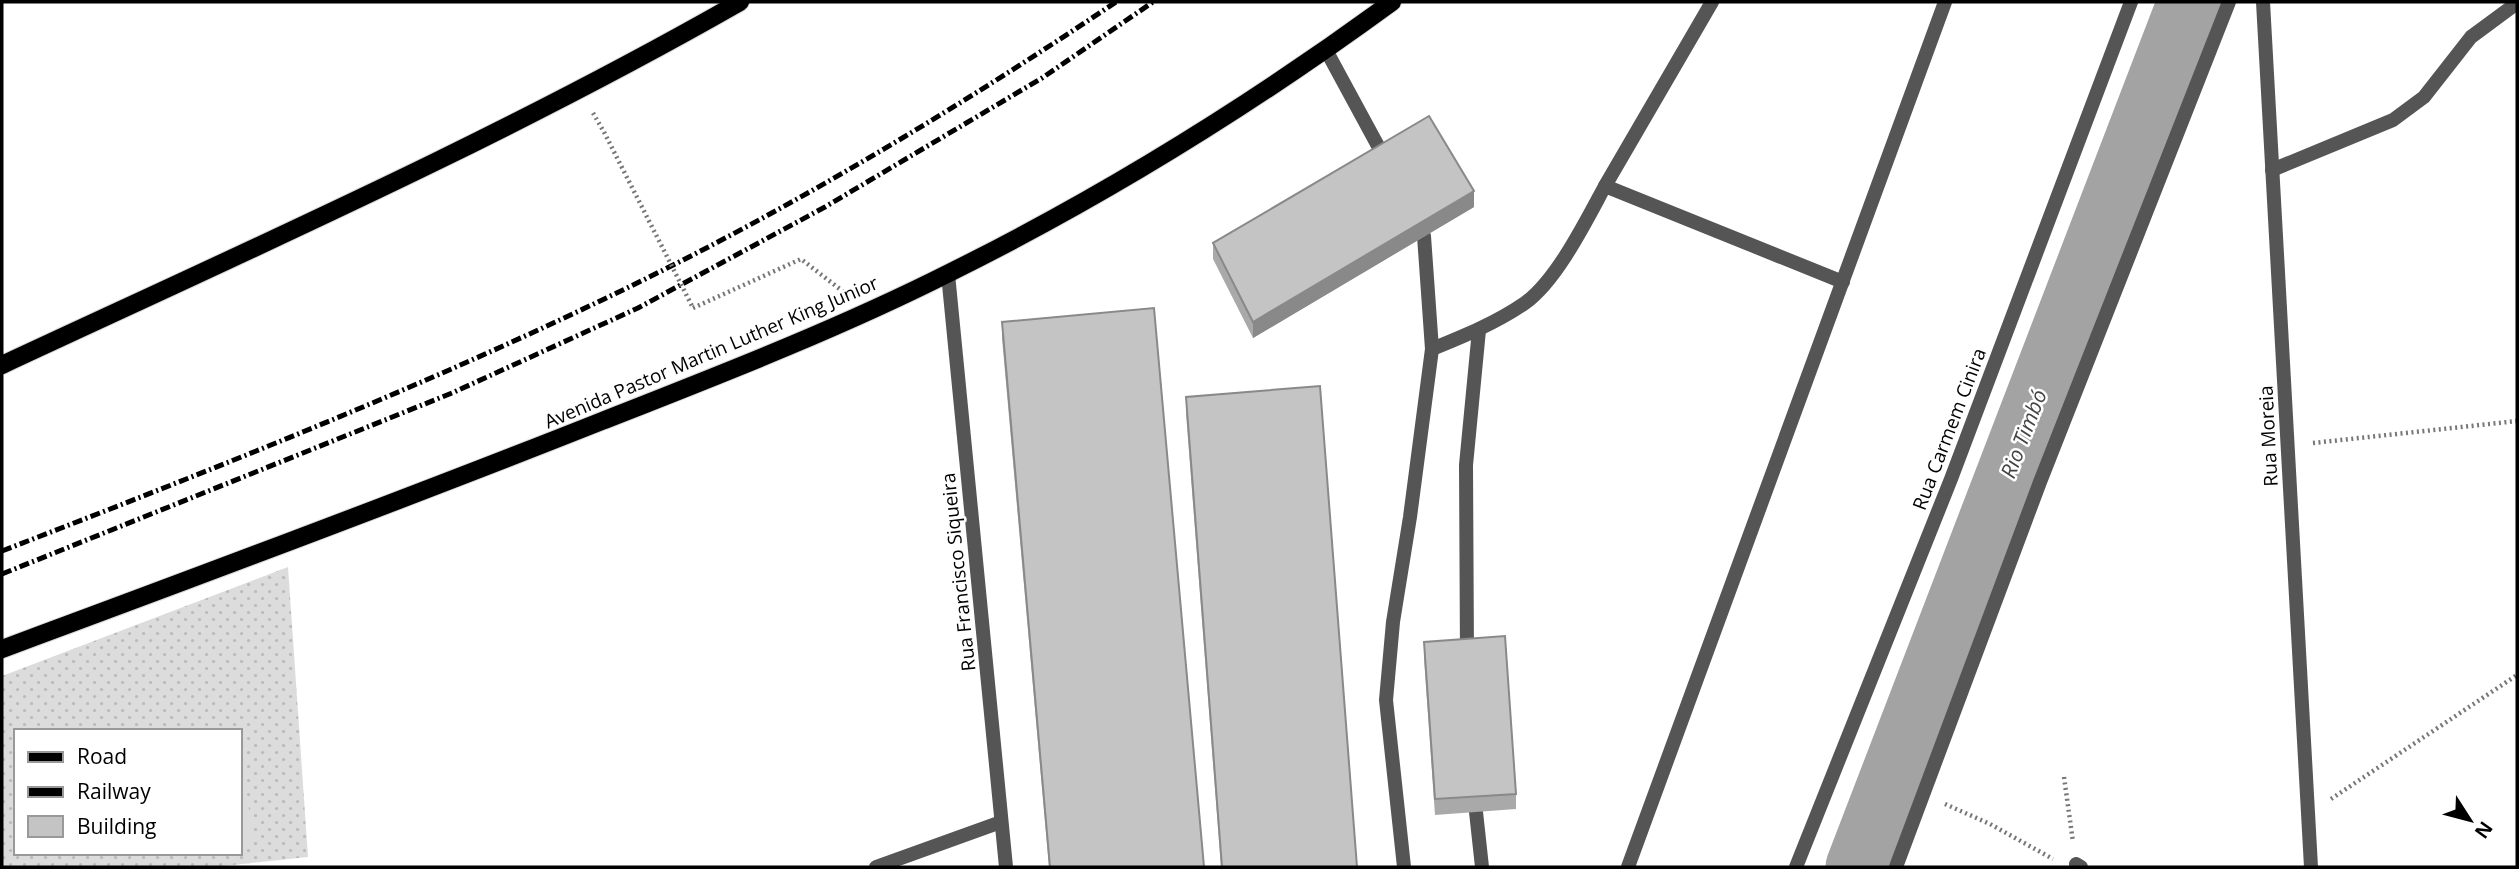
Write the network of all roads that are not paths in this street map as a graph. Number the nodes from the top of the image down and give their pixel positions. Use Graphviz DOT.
graph roads {
  1 [pos="740,2"];
  2 [pos="1392,2"];
  3 [pos="1712,2"];
  4 [pos="1945,2"];
  5 [pos="2132,2"];
  6 [pos="2229,2"];
  7 [pos="2263,2"];
  8 [pos="2517,3"];
  9 [pos="1326,50"];
  10 [pos="1384,157"];
  11 [pos="2272,170"];
  12 [pos="1605,186"];
  13 [pos="1424,236"];
  14 [pos="948,274"];
  15 [pos="1843,282"];
  16 [pos="1479,330"];
  17 [pos="1432,349"];
  18 [pos="2,365"];
  19 [pos="2,649"];
  20 [pos="1467,654"];
  21 [pos="1476,812"];
  22 [pos="1001,822"];
  23 [pos="876,867"];
  24 [pos="1006,867"];
  25 [pos="1404,867"];
  26 [pos="1482,867"];
  27 [pos="1628,867"];
  28 [pos="1796,867"];
  29 [pos="1896,867"];
  30 [pos="2311,867"];
  1 -- 18 [label="main road"];
  2 -- 9 [label="main road, Avenida Pastor Martin Luther King Junior"];
  3 -- 12 [label="street"];
  4 -- 15 [label="street"];
  5 -- 28 [label="street, Rua Carmem Cinira"];
  6 -- 29 [label="street"];
  7 -- 11 [label="street, Rua Moreia"];
  8 -- 11 [label="street"];
  9 -- 10 [label="street"];
  9 -- 14 [label="main road, Avenida Pastor Martin Luther King Junior"];
  11 -- 30 [label="street, Rua Moreia"];
  12 -- 15 [label="street"];
  12 -- 16 [label="street"];
  13 -- 17 [label="street"];
  14 -- 19 [label="main road, Avenida Pastor Martin Luther King Junior"];
  14 -- 22 [label="street, Rua Francisco Siqueira"];
  15 -- 27 [label="street"];
  16 -- 17 [label="street"];
  16 -- 20 [label="street"];
  17 -- 25 [label="street"];
  21 -- 26 [label="street"];
  22 -- 23 [label="street"];
  22 -- 24 [label="street, Rua Francisco Siqueira"];
}
